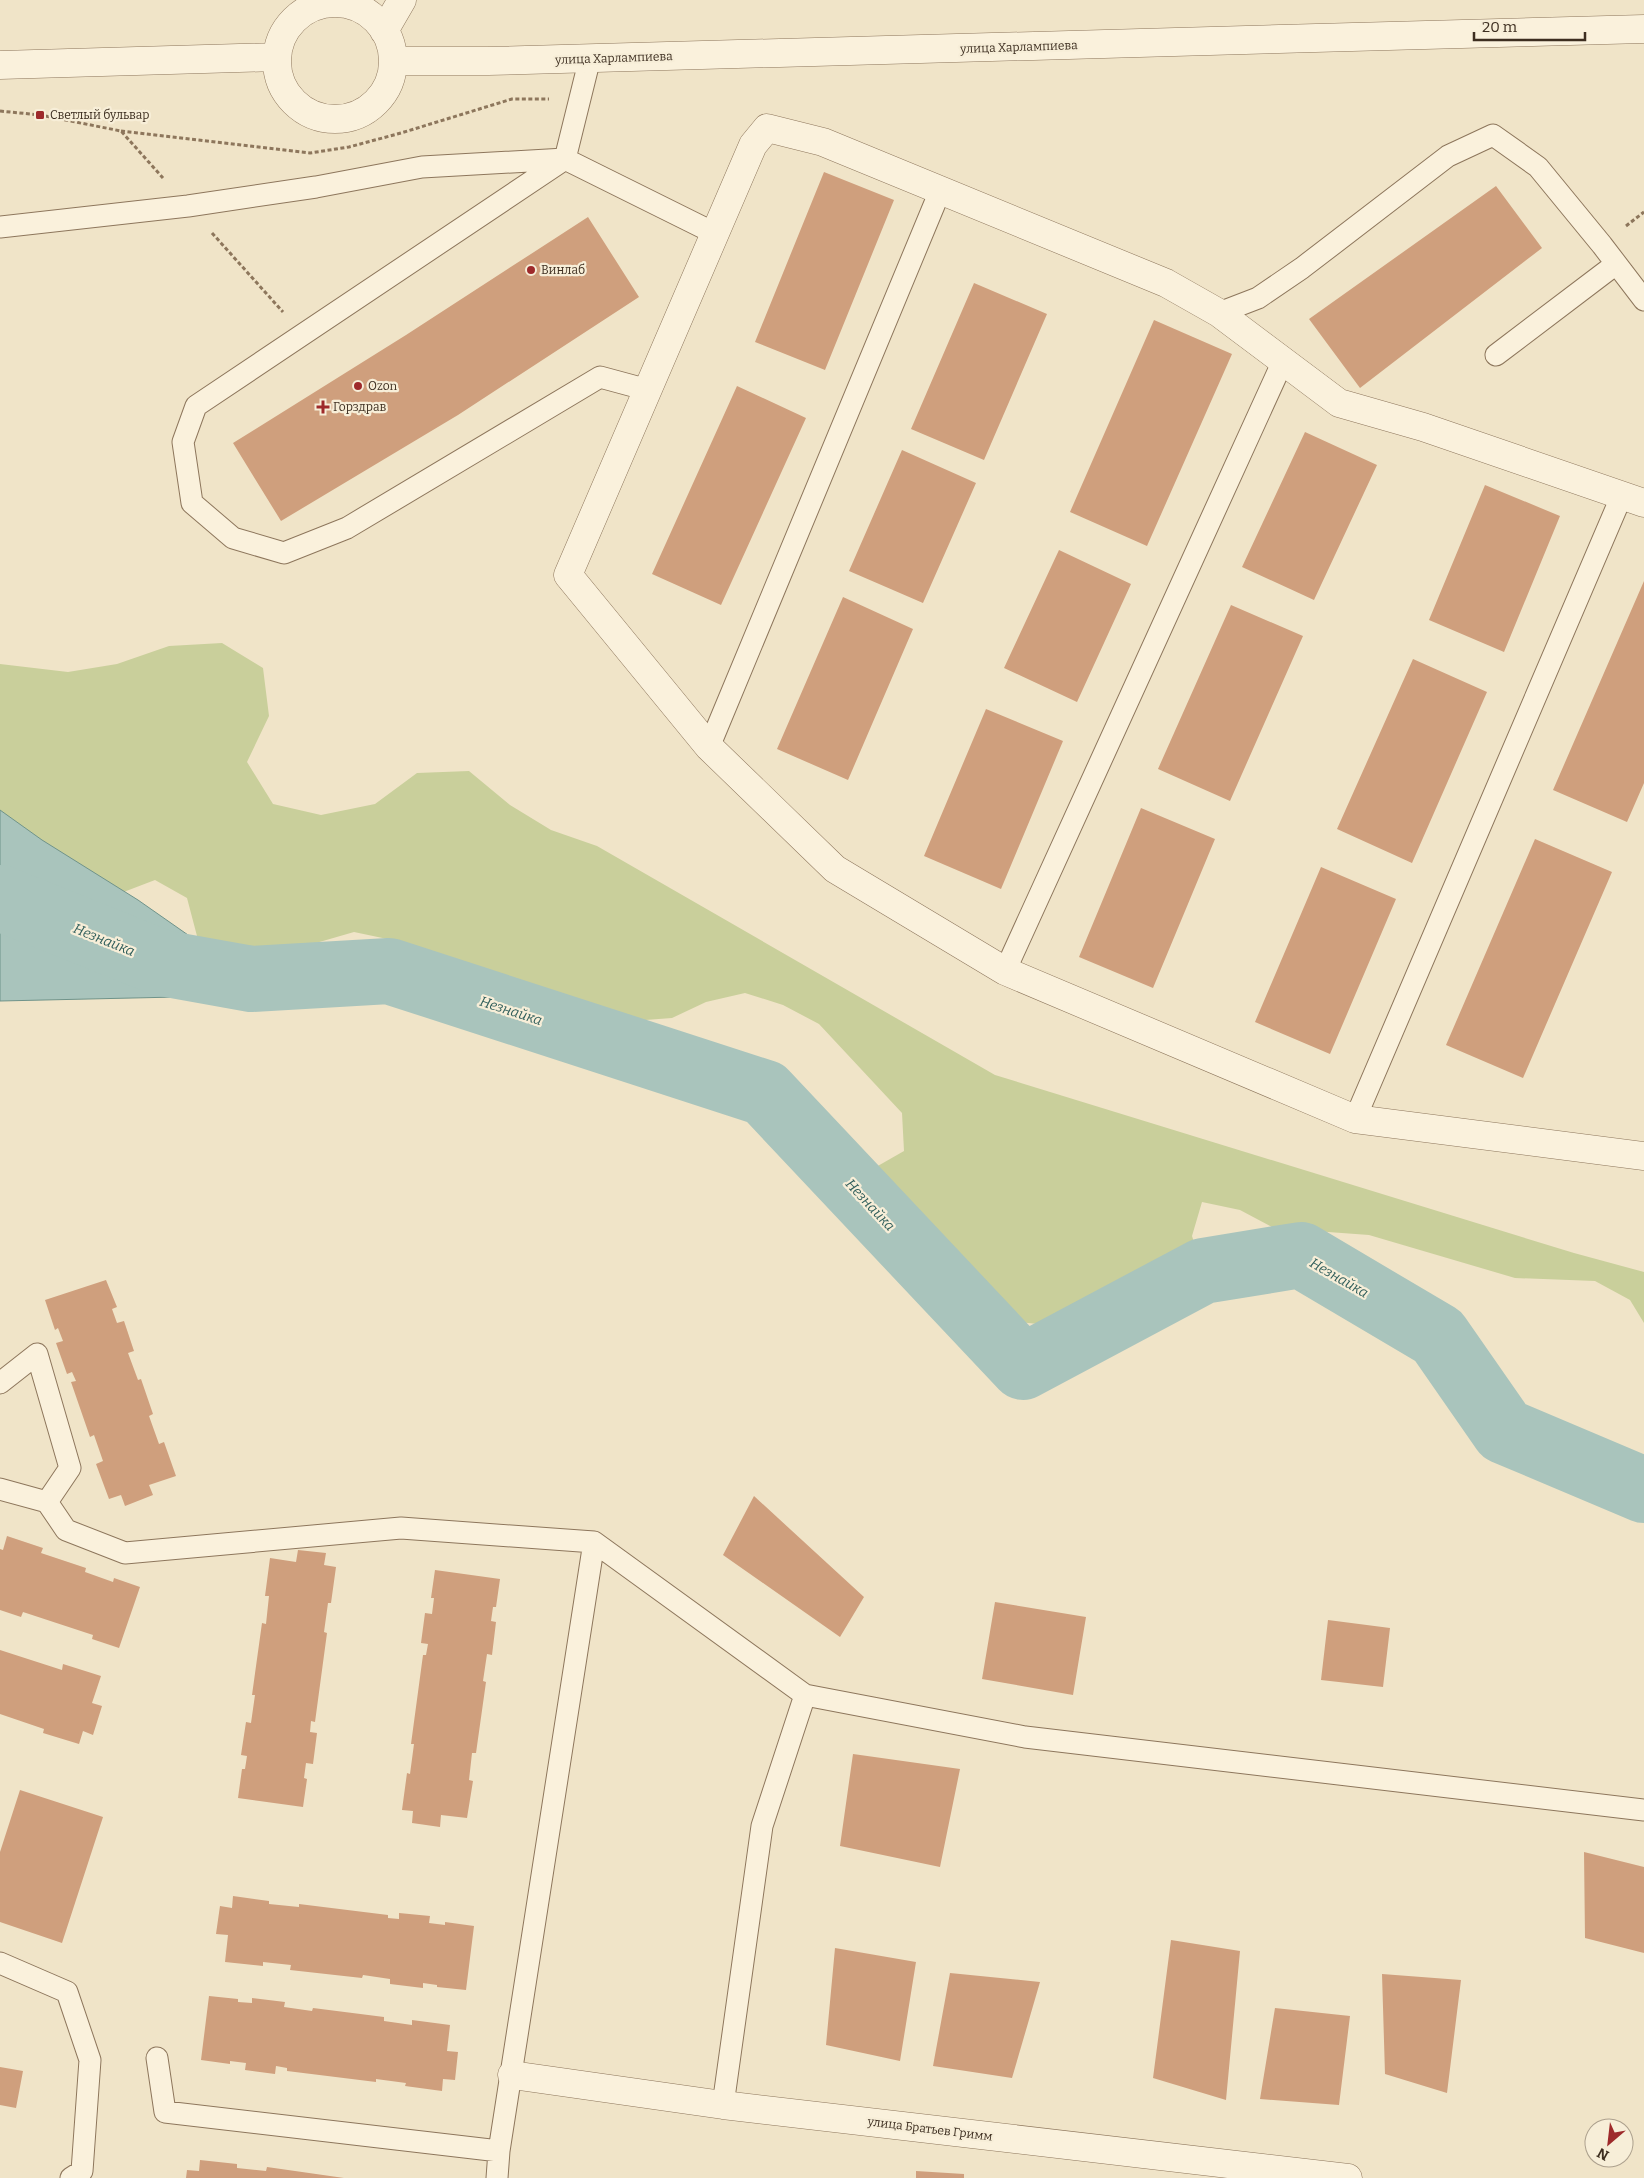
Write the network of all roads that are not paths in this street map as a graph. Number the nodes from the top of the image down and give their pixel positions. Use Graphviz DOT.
graph roads {
  1 [pos="402,0"];
  2 [pos="330,2"];
  3 [pos="1644,29"];
  4 [pos="384,31"];
  5 [pos="276,57"];
  6 [pos="590,58"];
  7 [pos="393,60"];
  8 [pos="0,65"];
  9 [pos="565,159"];
  10 [pos="940,191"];
  11 [pos="0,227"];
  12 [pos="714,233"];
  13 [pos="1616,264"];
  14 [pos="1644,300"];
  15 [pos="1219,313"];
  16 [pos="1496,355"];
  17 [pos="1283,361"];
  18 [pos="648,390"];
  19 [pos="1633,499"];
  20 [pos="709,747"];
  21 [pos="1005,971"];
  22 [pos="1356,1119"];
  23 [pos="1644,1156"];
  24 [pos="0,1383"];
  25 [pos="0,1489"];
  26 [pos="47,1502"];
  27 [pos="594,1542"];
  28 [pos="804,1695"];
  29 [pos="1644,1810"];
  30 [pos="0,1963"];
  31 [pos="157,2058"];
  32 [pos="512,2075"];
  33 [pos="723,2105"];
  34 [pos="499,2151"];
  35 [pos="71,2178"];
  36 [pos="497,2178"];
  37 [pos="1348,2178"];
  1 -- 4 [label="street"];
  2 -- 4 [label="street"];
  2 -- 5 [label="street"];
  3 -- 6 [label="street, улица Харлампиева"];
  4 -- 7 [label="street"];
  5 -- 7 [label="street"];
  5 -- 8 [label="street"];
  6 -- 7 [label="street, улица Харлампиева"];
  6 -- 9 [label="lane"];
  9 -- 11 [label="lane"];
  9 -- 12 [label="lane"];
  9 -- 18 [label="lane"];
  10 -- 12 [label="street"];
  10 -- 15 [label="street"];
  10 -- 20 [label="lane"];
  12 -- 18 [label="street"];
  13 -- 14 [label="lane"];
  13 -- 15 [label="lane"];
  13 -- 16 [label="lane"];
  15 -- 17 [label="street"];
  17 -- 19 [label="street"];
  17 -- 21 [label="lane"];
  18 -- 20 [label="street"];
  19 -- 22 [label="lane"];
  20 -- 21 [label="street"];
  21 -- 22 [label="street"];
  22 -- 23 [label="street"];
  24 -- 26 [label="lane"];
  25 -- 26 [label="lane"];
  26 -- 27 [label="lane"];
  27 -- 28 [label="lane"];
  27 -- 32 [label="lane"];
  28 -- 29 [label="lane"];
  28 -- 33 [label="lane"];
  30 -- 35 [label="lane"];
  31 -- 34 [label="lane"];
  32 -- 33 [label="street, улица Братьев Гримм"];
  32 -- 34 [label="lane"];
  33 -- 37 [label="street, улица Братьев Гримм"];
  34 -- 36 [label="lane"];
}
